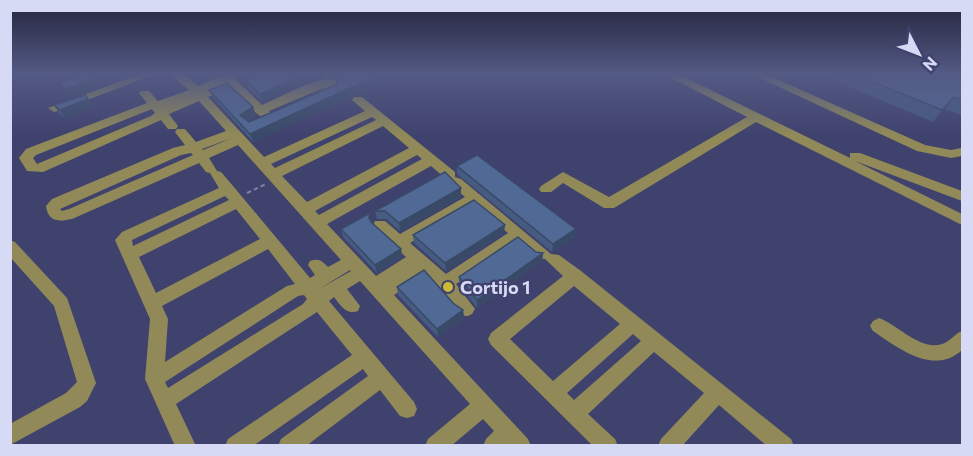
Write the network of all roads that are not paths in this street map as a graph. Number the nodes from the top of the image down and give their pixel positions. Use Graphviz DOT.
graph roads {
  1 [pos="91,94"];
  2 [pos="147,94"];
  3 [pos="178,94"];
  4 [pos="200,94"];
  5 [pos="246,94"];
  6 [pos="301,94"];
  7 [pos="318,94"];
  8 [pos="712,94"];
  9 [pos="804,94"];
  10 [pos="358,100"];
  11 [pos="54,108"];
  12 [pos="159,110"];
  13 [pos="373,112"];
  14 [pos="264,113"];
  15 [pos="756,117"];
  16 [pos="384,121"];
  17 [pos="251,124"];
  18 [pos="237,135"];
  19 [pos="817,146"];
  20 [pos="292,149"];
  21 [pos="418,149"];
  22 [pos="197,152"];
  23 [pos="963,152"];
  24 [pos="303,160"];
  25 [pos="432,160"];
  26 [pos="262,163"];
  27 [pos="275,177"];
  28 [pos="546,189"];
  29 [pos="336,194"];
  30 [pos="963,196"];
  31 [pos="234,197"];
  32 [pos="475,198"];
  33 [pos="348,206"];
  34 [pos="305,210"];
  35 [pos="963,219"];
  36 [pos="317,223"];
  37 [pos="380,225"];
  38 [pos="518,234"];
  39 [pos="270,241"];
  40 [pos="401,242"];
  41 [pos="10,246"];
  42 [pos="422,262"];
  43 [pos="357,266"];
  44 [pos="326,276"];
  45 [pos="575,276"];
  46 [pos="445,283"];
  47 [pos="378,290"];
  48 [pos="313,293"];
  49 [pos="152,303"];
  50 [pos="352,306"];
  51 [pos="466,309"];
  52 [pos="633,323"];
  53 [pos="879,326"];
  54 [pos="963,339"];
  55 [pos="654,340"];
  56 [pos="365,357"];
  57 [pos="382,377"];
  58 [pos="154,379"];
  59 [pos="718,392"];
  60 [pos="553,393"];
  61 [pos="164,401"];
  62 [pos="484,405"];
  63 [pos="407,409"];
  64 [pos="574,413"];
  65 [pos="10,436"];
  66 [pos="507,441"];
  67 [pos="436,445"];
  68 [pos="12,446"];
  69 [pos="186,446"];
  70 [pos="235,446"];
  71 [pos="288,446"];
  72 [pos="608,446"];
  73 [pos="668,446"];
  74 [pos="784,446"];
  1 -- 11 [label="street"];
  2 -- 12 [label="street"];
  3 -- 12 [label="street"];
  4 -- 18 [label="street"];
  5 -- 14 [label="street"];
  6 -- 14 [label="street"];
  7 -- 14 [label="street"];
  8 -- 15 [label="street"];
  9 -- 23 [label="street"];
  10 -- 13 [label="street"];
  12 -- 12 [label="street"];
  12 -- 22 [label="street"];
  13 -- 16 [label="street"];
  13 -- 20 [label="street"];
  14 -- 17 [label="street"];
  15 -- 19 [label="street"];
  15 -- 28 [label="street"];
  16 -- 21 [label="street"];
  16 -- 24 [label="street"];
  18 -- 22 [label="street"];
  18 -- 26 [label="street"];
  19 -- 30 [label="street"];
  19 -- 35 [label="street"];
  20 -- 24 [label="street"];
  20 -- 26 [label="street"];
  21 -- 25 [label="street"];
  21 -- 29 [label="street"];
  22 -- 22 [label="street"];
  22 -- 31 [label="street"];
  24 -- 27 [label="street"];
  25 -- 32 [label="street"];
  25 -- 33 [label="street"];
  26 -- 27 [label="street"];
  27 -- 34 [label="street"];
  29 -- 33 [label="street"];
  29 -- 34 [label="street"];
  31 -- 39 [label="street"];
  31 -- 49 [label="street"];
  32 -- 38 [label="street"];
  32 -- 40 [label="street"];
  33 -- 36 [label="street"];
  34 -- 36 [label="street"];
  36 -- 43 [label="street"];
  37 -- 40 [label="street"];
  38 -- 45 [label="street"];
  38 -- 46 [label="street"];
  39 -- 48 [label="street"];
  39 -- 49 [label="street"];
  40 -- 42 [label="street"];
  41 -- 65 [label="street"];
  42 -- 46 [label="street"];
  42 -- 47 [label="street"];
  43 -- 44 [label="street"];
  43 -- 47 [label="street"];
  44 -- 48 [label="street"];
  44 -- 50 [label="street"];
  45 -- 52 [label="street"];
  45 -- 60 [label="street"];
  46 -- 51 [label="street"];
  47 -- 62 [label="street"];
  48 -- 56 [label="street"];
  48 -- 58 [label="street"];
  48 -- 61 [label="street"];
  49 -- 58 [label="street"];
  52 -- 55 [label="street"];
  52 -- 60 [label="street"];
  53 -- 54 [label="street"];
  55 -- 59 [label="street"];
  55 -- 64 [label="street"];
  56 -- 57 [label="street"];
  56 -- 70 [label="street"];
  57 -- 63 [label="street"];
  57 -- 71 [label="street"];
  58 -- 61 [label="street"];
  59 -- 73 [label="street"];
  59 -- 74 [label="street"];
  60 -- 64 [label="street"];
  61 -- 69 [label="street"];
  62 -- 66 [label="street"];
  62 -- 67 [label="street"];
  64 -- 72 [label="street"];
  65 -- 68 [label="street"];
}
